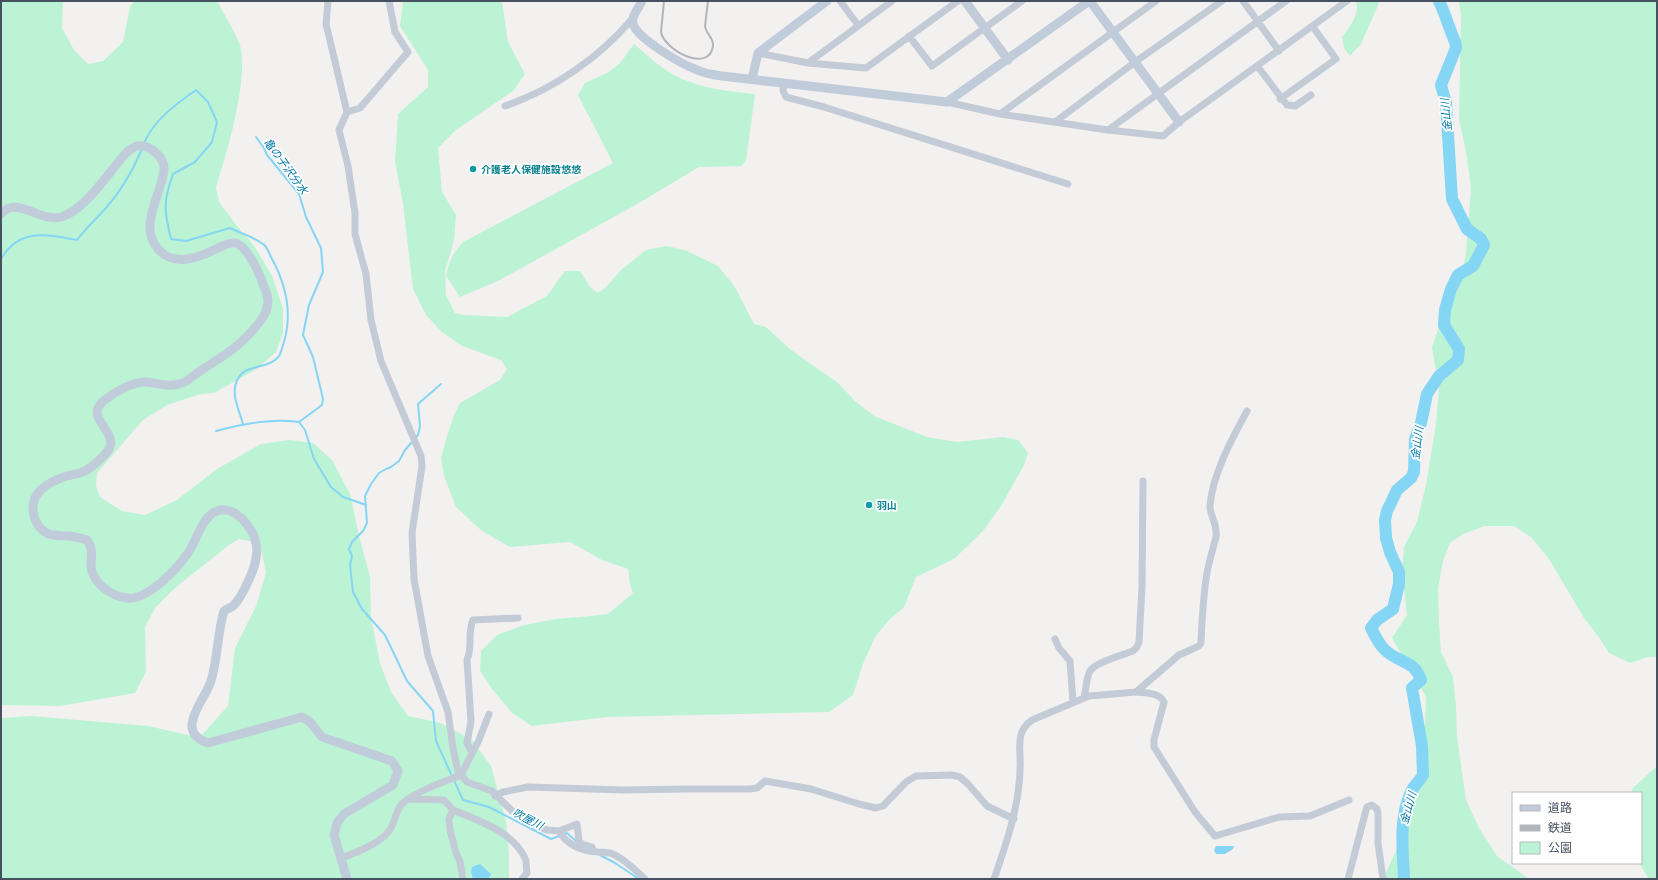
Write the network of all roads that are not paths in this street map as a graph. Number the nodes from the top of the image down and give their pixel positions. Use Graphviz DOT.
graph roads {
  1 [pos="328,1"];
  2 [pos="390,1"];
  3 [pos="642,1"];
  4 [pos="827,1"];
  5 [pos="840,1"];
  6 [pos="892,1"];
  7 [pos="958,1"];
  8 [pos="965,1"];
  9 [pos="1090,1"];
  10 [pos="1156,1"];
  11 [pos="1222,1"];
  12 [pos="1243,1"];
  13 [pos="1286,1"];
  14 [pos="1348,1"];
  15 [pos="1019,2"];
  16 [pos="633,18"];
  17 [pos="1258,22"];
  18 [pos="858,25"];
  19 [pos="1313,27"];
  20 [pos="984,28"];
  21 [pos="1113,32"];
  22 [pos="909,36"];
  23 [pos="1279,51"];
  24 [pos="758,53"];
  25 [pos="1008,60"];
  26 [pos="808,62"];
  27 [pos="1135,62"];
  28 [pos="1258,67"];
  29 [pos="752,80"];
  30 [pos="784,83"];
  31 [pos="1158,93"];
  32 [pos="1311,95"];
  33 [pos="1280,98"];
  34 [pos="947,102"];
  35 [pos="505,106"];
  36 [pos="347,112"];
  37 [pos="1000,114"];
  38 [pos="1055,122"];
  39 [pos="1179,122"];
  40 [pos="1108,130"];
  41 [pos="1068,184"];
  42 [pos="1,214"];
  43 [pos="1247,411"];
  44 [pos="1143,481"];
  45 [pos="518,618"];
  46 [pos="1054,639"];
  47 [pos="1136,692"];
  48 [pos="1084,698"];
  49 [pos="1073,702"];
  50 [pos="489,714"];
  51 [pos="472,753"];
  52 [pos="460,776"];
  53 [pos="495,796"];
  54 [pos="408,799"];
  55 [pos="1349,800"];
  56 [pos="453,810"];
  57 [pos="1014,819"];
  58 [pos="559,831"];
  59 [pos="592,848"];
  60 [pos="342,858"];
  61 [pos="347,879"];
  62 [pos="463,879"];
  63 [pos="522,879"];
  64 [pos="646,879"];
  65 [pos="994,879"];
  66 [pos="1348,879"];
  67 [pos="1383,879"];
  1 -- 36 [label="street"];
  2 -- 36 [label="street"];
  3 -- 16 [label="street"];
  4 -- 24 [label="street"];
  5 -- 18 [label="street"];
  6 -- 18 [label="street"];
  7 -- 22 [label="street"];
  8 -- 20 [label="street"];
  9 -- 21 [label="street"];
  9 -- 25 [label="street"];
  10 -- 21 [label="street"];
  11 -- 27 [label="street"];
  12 -- 17 [label="street"];
  13 -- 17 [label="street"];
  14 -- 19 [label="street"];
  15 -- 20 [label="street"];
  16 -- 29 [label="street"];
  16 -- 35 [label="street"];
  17 -- 23 [label="street"];
  17 -- 31 [label="street"];
  18 -- 26 [label="street"];
  19 -- 23 [label="street"];
  19 -- 33 [label="street"];
  20 -- 22 [label="street"];
  20 -- 25 [label="street"];
  21 -- 27 [label="street"];
  21 -- 37 [label="street"];
  22 -- 26 [label="street"];
  23 -- 28 [label="street"];
  24 -- 26 [label="street"];
  24 -- 29 [label="street"];
  25 -- 34 [label="street"];
  27 -- 31 [label="street"];
  27 -- 38 [label="street"];
  28 -- 33 [label="street"];
  28 -- 39 [label="street"];
  29 -- 30 [label="street"];
  30 -- 34 [label="street"];
  30 -- 41 [label="street"];
  31 -- 39 [label="street"];
  31 -- 40 [label="street"];
  32 -- 33 [label="street"];
  34 -- 37 [label="street"];
  36 -- 52 [label="street"];
  37 -- 38 [label="street"];
  38 -- 40 [label="street"];
  39 -- 40 [label="street"];
  42 -- 60 [label="street"];
  43 -- 47 [label="street"];
  44 -- 48 [label="street"];
  45 -- 51 [label="street"];
  46 -- 49 [label="street"];
  47 -- 48 [label="street"];
  47 -- 55 [label="street"];
  48 -- 49 [label="street"];
  49 -- 57 [label="street"];
  50 -- 51 [label="street"];
  51 -- 52 [label="street"];
  52 -- 53 [label="street"];
  52 -- 54 [label="street"];
  53 -- 57 [label="street"];
  53 -- 58 [label="street"];
  54 -- 56 [label="street"];
  54 -- 60 [label="street"];
  56 -- 62 [label="street"];
  56 -- 63 [label="street"];
  57 -- 65 [label="street"];
  58 -- 59 [label="street"];
  58 -- 64 [label="street"];
  60 -- 61 [label="street"];
  66 -- 67 [label="street"];
}
